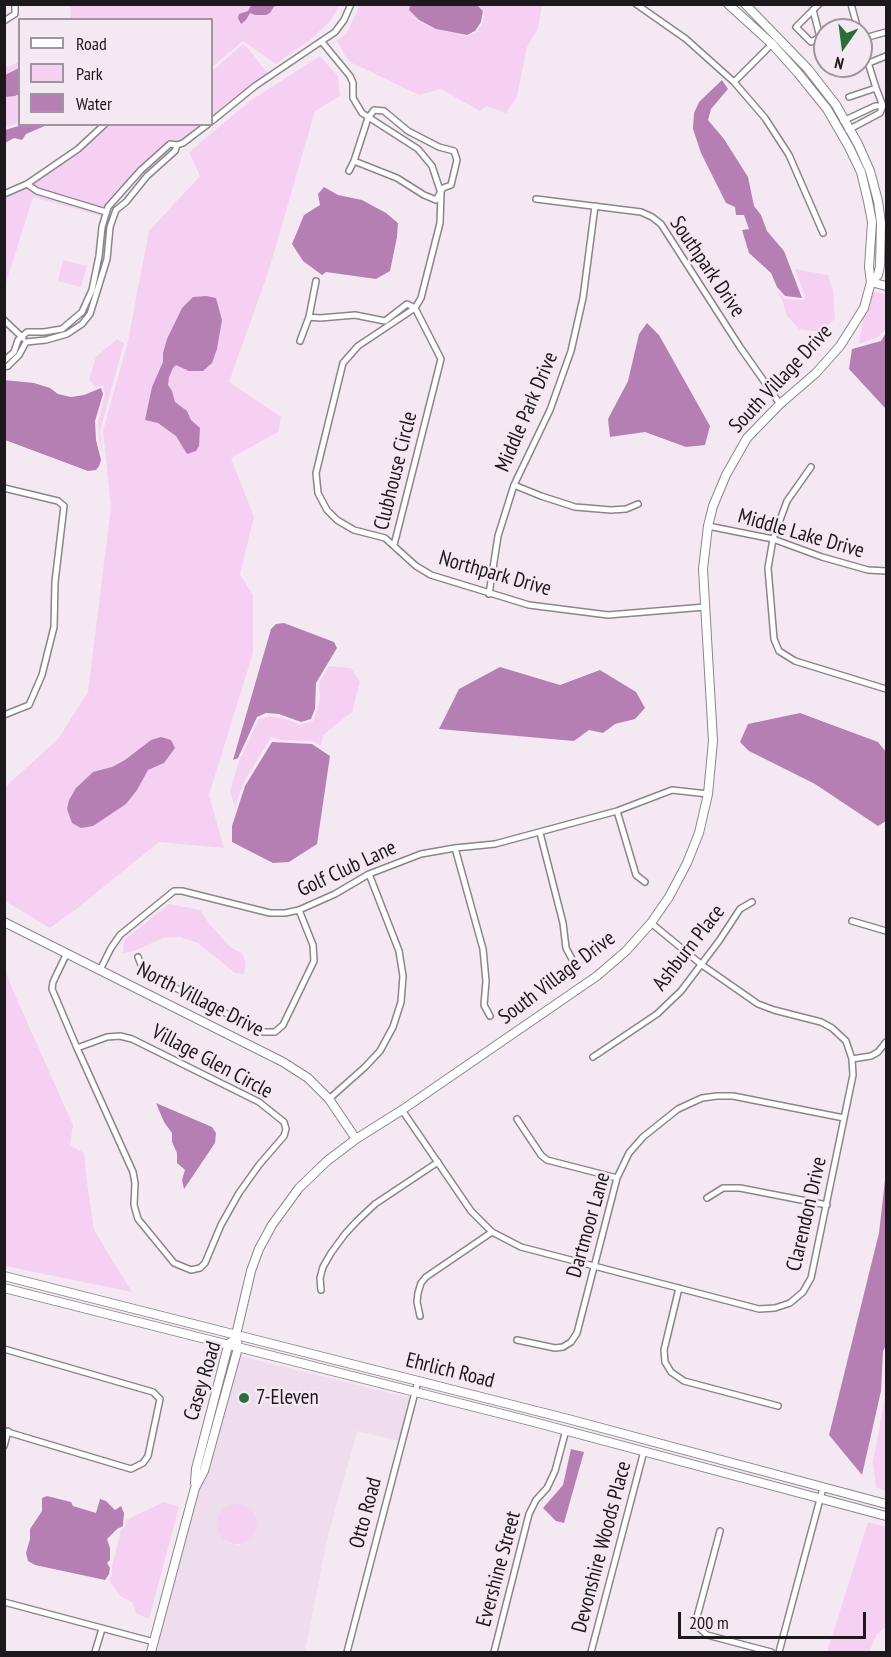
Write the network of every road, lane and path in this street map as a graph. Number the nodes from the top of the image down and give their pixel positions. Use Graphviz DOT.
graph roads {
  1 [pos="15,4"];
  2 [pos="351,4"];
  3 [pos="636,4"];
  4 [pos="728,4"];
  5 [pos="746,4"];
  6 [pos="819,4"];
  7 [pos="813,10"];
  8 [pos="4,21"];
  9 [pos="775,41"];
  10 [pos="322,42"];
  11 [pos="873,77"];
  12 [pos="734,82"];
  13 [pos="876,88"];
  14 [pos="849,97"];
  15 [pos="883,106"];
  16 [pos="368,118"];
  17 [pos="213,120"];
  18 [pos="845,120"];
  19 [pos="837,124"];
  20 [pos="103,126"];
  21 [pos="206,126"];
  22 [pos="850,129"];
  23 [pos="842,134"];
  24 [pos="177,146"];
  25 [pos="354,161"];
  26 [pos="141,170"];
  27 [pos="349,171"];
  28 [pos="147,176"];
  29 [pos="27,184"];
  30 [pos="441,193"];
  31 [pos="4,194"];
  32 [pos="536,199"];
  33 [pos="595,206"];
  34 [pos="106,212"];
  35 [pos="823,233"];
  36 [pos="316,281"];
  37 [pos="871,282"];
  38 [pos="886,286"];
  39 [pos="415,308"];
  40 [pos="309,316"];
  41 [pos="4,320"];
  42 [pos="22,336"];
  43 [pos="300,340"];
  44 [pos="26,342"];
  45 [pos="4,361"];
  46 [pos="4,367"];
  47 [pos="780,404"];
  48 [pos="811,467"];
  49 [pos="513,485"];
  50 [pos="4,488"];
  51 [pos="638,504"];
  52 [pos="708,526"];
  53 [pos="773,539"];
  54 [pos="394,544"];
  55 [pos="886,571"];
  56 [pos="489,594"];
  57 [pos="705,607"];
  58 [pos="886,688"];
  59 [pos="4,715"];
  60 [pos="708,795"];
  61 [pos="617,811"];
  62 [pos="540,833"];
  63 [pos="455,848"];
  64 [pos="369,874"];
  65 [pos="645,882"];
  66 [pos="752,902"];
  67 [pos="299,910"];
  68 [pos="852,921"];
  69 [pos="4,922"];
  70 [pos="651,923"];
  71 [pos="886,931"];
  72 [pos="67,953"];
  73 [pos="138,957"];
  74 [pos="573,961"];
  75 [pos="702,965"];
  76 [pos="100,970"];
  77 [pos="490,1017"];
  78 [pos="886,1042"];
  79 [pos="77,1048"];
  80 [pos="594,1058"];
  81 [pos="852,1059"];
  82 [pos="329,1099"];
  83 [pos="402,1110"];
  84 [pos="844,1118"];
  85 [pos="517,1119"];
  86 [pos="356,1139"];
  87 [pos="438,1162"];
  88 [pos="616,1178"];
  89 [pos="707,1198"];
  90 [pos="827,1205"];
  91 [pos="492,1232"];
  92 [pos="594,1266"];
  93 [pos="4,1276"];
  94 [pos="4,1288"];
  95 [pos="679,1288"];
  96 [pos="321,1290"];
  97 [pos="420,1316"];
  98 [pos="236,1335"];
  99 [pos="517,1340"];
  100 [pos="228,1346"];
  101 [pos="238,1348"];
  102 [pos="4,1349"];
  103 [pos="418,1381"];
  104 [pos="415,1391"];
  105 [pos="778,1406"];
  106 [pos="530,1421"];
  107 [pos="604,1428"];
  108 [pos="566,1430"];
  109 [pos="6,1431"];
  110 [pos="4,1446"];
  111 [pos="644,1451"];
  112 [pos="195,1488"];
  113 [pos="823,1488"];
  114 [pos="821,1498"];
  115 [pos="886,1504"];
  116 [pos="886,1516"];
  117 [pos="720,1531"];
  118 [pos="4,1602"];
  119 [pos="102,1629"];
  120 [pos="154,1642"];
  121 [pos="95,1653"];
  122 [pos="151,1653"];
  123 [pos="347,1653"];
  124 [pos="494,1653"];
  125 [pos="591,1653"];
  126 [pos="771,1653"];
  127 [pos="779,1653"];
  1 -- 8 [label="street"];
  2 -- 10 [label="street"];
  3 -- 12 [label="street"];
  4 -- 9 [label="street, South Village Drive"];
  5 -- 9 [label="street, South Village Drive"];
  6 -- 7 [label="street"];
  7 -- 7 [label="street"];
  9 -- 12 [label="street"];
  9 -- 18 [label="street, South Village Drive"];
  9 -- 19 [label="street, South Village Drive"];
  10 -- 16 [label="street"];
  10 -- 17 [label="street"];
  11 -- 13 [label="street"];
  12 -- 35 [label="street"];
  13 -- 14 [label="street"];
  13 -- 15 [label="street"];
  15 -- 18 [label="street"];
  15 -- 22 [label="street"];
  16 -- 25 [label="street"];
  16 -- 30 [label="street"];
  16 -- 30 [label="street"];
  18 -- 19 [label="street"];
  18 -- 22 [label="street, South Village Drive"];
  19 -- 23 [label="street, South Village Drive"];
  20 -- 29 [label="street"];
  21 -- 24 [label="street"];
  22 -- 23 [label="street"];
  22 -- 37 [label="street, South Village Drive"];
  23 -- 37 [label="street, South Village Drive"];
  24 -- 26 [label="street"];
  24 -- 28 [label="street"];
  25 -- 27 [label="street"];
  25 -- 30 [label="street"];
  26 -- 28 [label="street"];
  26 -- 34 [label="street"];
  28 -- 44 [label="street"];
  29 -- 31 [label="street"];
  29 -- 34 [label="street"];
  30 -- 39 [label="street"];
  32 -- 33 [label="street, Southpark Drive"];
  33 -- 47 [label="street, Southpark Drive"];
  33 -- 49 [label="street, Middle Park Drive"];
  34 -- 42 [label="street"];
  36 -- 40 [label="street"];
  37 -- 38 [label="street"];
  37 -- 47 [label="street, South Village Drive"];
  39 -- 40 [label="street"];
  39 -- 54 [label="street, Clubhouse Circle"];
  39 -- 54 [label="street, Clubhouse Circle"];
  40 -- 43 [label="street"];
  41 -- 42 [label="street"];
  42 -- 44 [label="street"];
  42 -- 45 [label="street"];
  44 -- 46 [label="street"];
  47 -- 52 [label="street, South Village Drive"];
  48 -- 53 [label="street"];
  49 -- 51 [label="street"];
  49 -- 56 [label="street, Middle Park Drive"];
  50 -- 59 [label="street"];
  52 -- 53 [label="street, Middle Lake Drive"];
  52 -- 57 [label="street, South Village Drive"];
  53 -- 55 [label="street, Middle Lake Drive"];
  53 -- 58 [label="street"];
  54 -- 56 [label="street, Northpark Drive"];
  56 -- 57 [label="street, Northpark Drive"];
  57 -- 60 [label="street, South Village Drive"];
  60 -- 61 [label="street, Golf Club Lane"];
  60 -- 70 [label="street, South Village Drive"];
  61 -- 62 [label="street, Golf Club Lane"];
  61 -- 65 [label="street"];
  62 -- 63 [label="street, Golf Club Lane"];
  62 -- 74 [label="street"];
  63 -- 64 [label="street, Golf Club Lane"];
  63 -- 77 [label="street"];
  64 -- 67 [label="street, Golf Club Lane"];
  64 -- 82 [label="street"];
  66 -- 75 [label="street, Ashburn Place"];
  67 -- 73 [label="street"];
  67 -- 76 [label="street, Golf Club Lane"];
  68 -- 71 [label="street"];
  69 -- 72 [label="street, North Village Drive"];
  70 -- 75 [label="street"];
  70 -- 83 [label="street, South Village Drive"];
  72 -- 76 [label="street, North Village Drive"];
  72 -- 79 [label="street, Village Glen Circle"];
  75 -- 80 [label="street, Ashburn Place"];
  75 -- 81 [label="street"];
  76 -- 82 [label="street, North Village Drive"];
  78 -- 81 [label="street"];
  79 -- 79 [label="street, Village Glen Circle"];
  81 -- 84 [label="street, Clarendon Drive"];
  82 -- 86 [label="street, North Village Drive"];
  83 -- 86 [label="street, South Village Drive"];
  83 -- 87 [label="street, Clarendon Drive"];
  84 -- 88 [label="street, Dartmoor Lane"];
  84 -- 90 [label="street, Clarendon Drive"];
  85 -- 88 [label="street"];
  86 -- 98 [label="street, South Village Drive"];
  87 -- 91 [label="street, Clarendon Drive"];
  87 -- 96 [label="street"];
  88 -- 92 [label="street, Dartmoor Lane"];
  89 -- 90 [label="street"];
  90 -- 95 [label="street, Clarendon Drive"];
  91 -- 92 [label="street, Clarendon Drive"];
  91 -- 97 [label="street"];
  92 -- 95 [label="street, Clarendon Drive"];
  92 -- 99 [label="street, Dartmoor Lane"];
  93 -- 98 [label="street, Ehrlich Road"];
  94 -- 100 [label="street, Ehrlich Road"];
  95 -- 105 [label="street"];
  98 -- 100 [label="street, Casey Road"];
  98 -- 101 [label="street, Casey Road"];
  98 -- 103 [label="street, Ehrlich Road"];
  100 -- 101 [label="street, Ehrlich Road"];
  100 -- 112 [label="street, Casey Road"];
  101 -- 104 [label="street, Ehrlich Road"];
  101 -- 112 [label="street, Casey Road"];
  102 -- 109 [label="street"];
  103 -- 104 [label="street, Otto Road"];
  103 -- 107 [label="street, Ehrlich Road"];
  104 -- 106 [label="street, Ehrlich Road"];
  104 -- 123 [label="street, Otto Road"];
  106 -- 107 [label="street"];
  106 -- 108 [label="street, Ehrlich Road"];
  107 -- 113 [label="street, Ehrlich Road"];
  108 -- 111 [label="street, Ehrlich Road"];
  108 -- 124 [label="street, Evershine Street"];
  109 -- 110 [label="street"];
  111 -- 114 [label="street, Ehrlich Road"];
  111 -- 125 [label="street, Devonshire Woods Place"];
  112 -- 120 [label="street, Casey Road"];
  113 -- 114 [label="street"];
  113 -- 115 [label="street, Ehrlich Road"];
  114 -- 116 [label="street, Ehrlich Road"];
  114 -- 127 [label="street"];
  117 -- 126 [label="street"];
  118 -- 119 [label="street"];
  119 -- 120 [label="street"];
  119 -- 121 [label="street"];
  120 -- 122 [label="street, Casey Road"];
}
